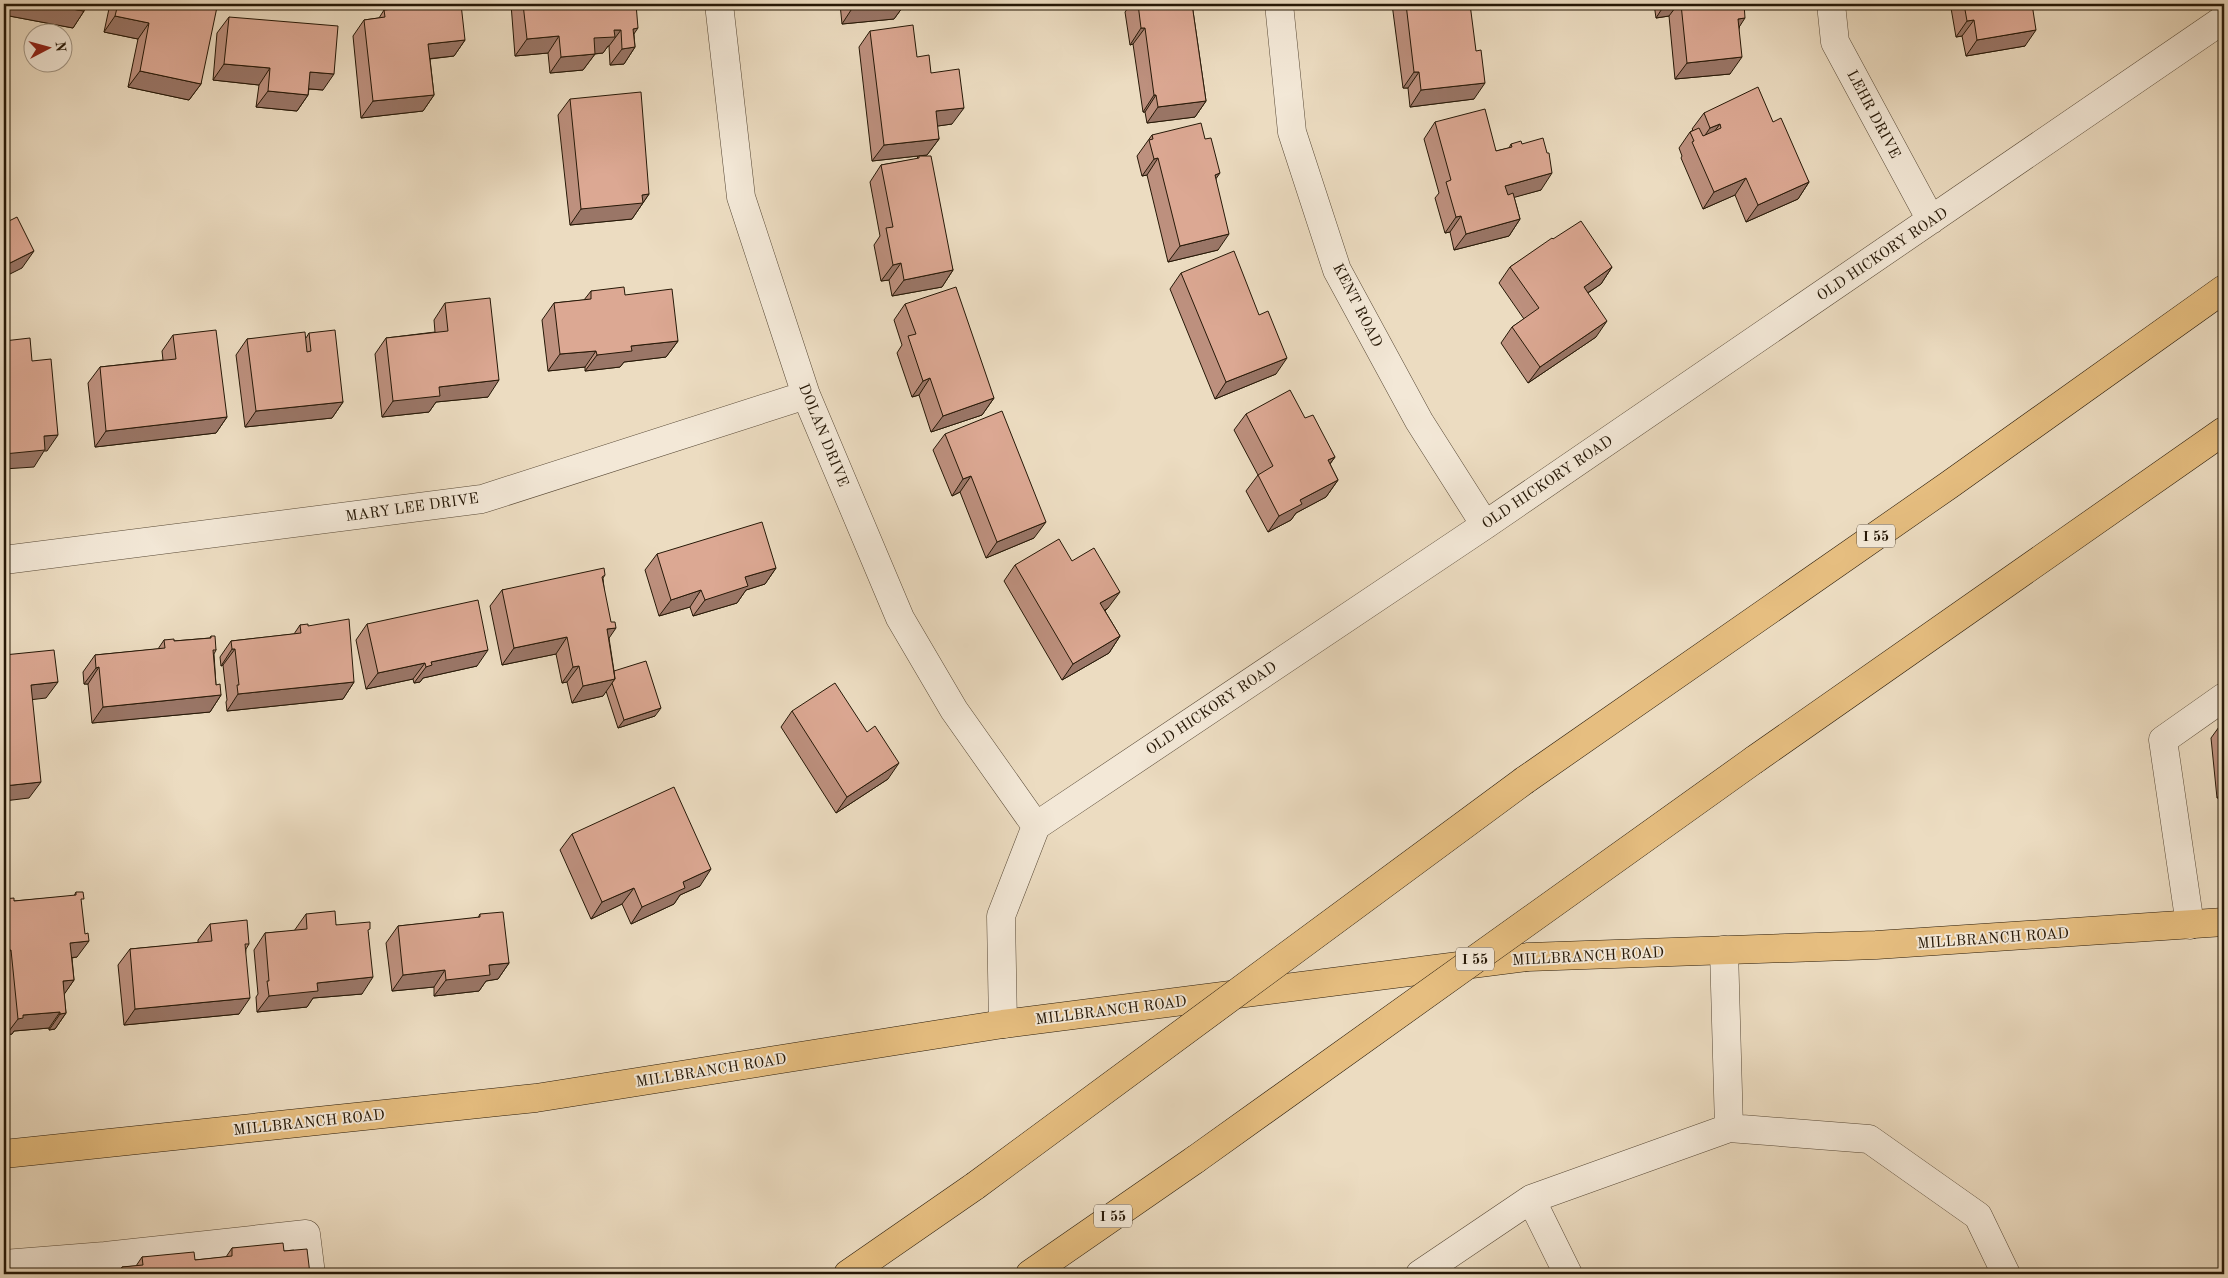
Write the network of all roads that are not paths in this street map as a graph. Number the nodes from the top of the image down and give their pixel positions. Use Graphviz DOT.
graph roads {
  1 [pos="718,4"];
  2 [pos="1279,4"];
  3 [pos="1831,4"];
  4 [pos="2224,19"];
  5 [pos="1931,220"];
  6 [pos="2224,289"];
  7 [pos="806,395"];
  8 [pos="2224,431"];
  9 [pos="1485,525"];
  10 [pos="4,560"];
  11 [pos="2224,697"];
  12 [pos="1036,826"];
  13 [pos="2224,922"];
  14 [pos="2190,924"];
  15 [pos="1724,950"];
  16 [pos="1003,1024"];
  17 [pos="1729,1128"];
  18 [pos="4,1154"];
  19 [pos="1531,1199"];
  20 [pos="4,1264"];
  21 [pos="311,1274"];
  22 [pos="848,1274"];
  23 [pos="1030,1274"];
  24 [pos="1420,1274"];
  25 [pos="1568,1274"];
  26 [pos="2006,1274"];
  1 -- 7 [label="street, DOLAN DRIVE"];
  2 -- 9 [label="street, KENT ROAD"];
  3 -- 5 [label="street, LEHR DRIVE"];
  4 -- 5 [label="street, OLD HICKORY ROAD"];
  5 -- 9 [label="street, OLD HICKORY ROAD"];
  6 -- 22 [label="main road, I 55, bridge"];
  7 -- 10 [label="street, MARY LEE DRIVE"];
  7 -- 12 [label="street, DOLAN DRIVE"];
  8 -- 23 [label="main road, I 55, bridge"];
  9 -- 12 [label="street, OLD HICKORY ROAD"];
  11 -- 14 [label="street"];
  12 -- 16 [label="street"];
  13 -- 14 [label="main road, MILLBRANCH ROAD"];
  14 -- 15 [label="main road, MILLBRANCH ROAD"];
  15 -- 16 [label="main road, MILLBRANCH ROAD"];
  15 -- 17 [label="street"];
  16 -- 18 [label="main road, MILLBRANCH ROAD"];
  17 -- 19 [label="street"];
  17 -- 26 [label="street"];
  19 -- 24 [label="street"];
  19 -- 25 [label="street"];
  20 -- 21 [label="street"];
}
